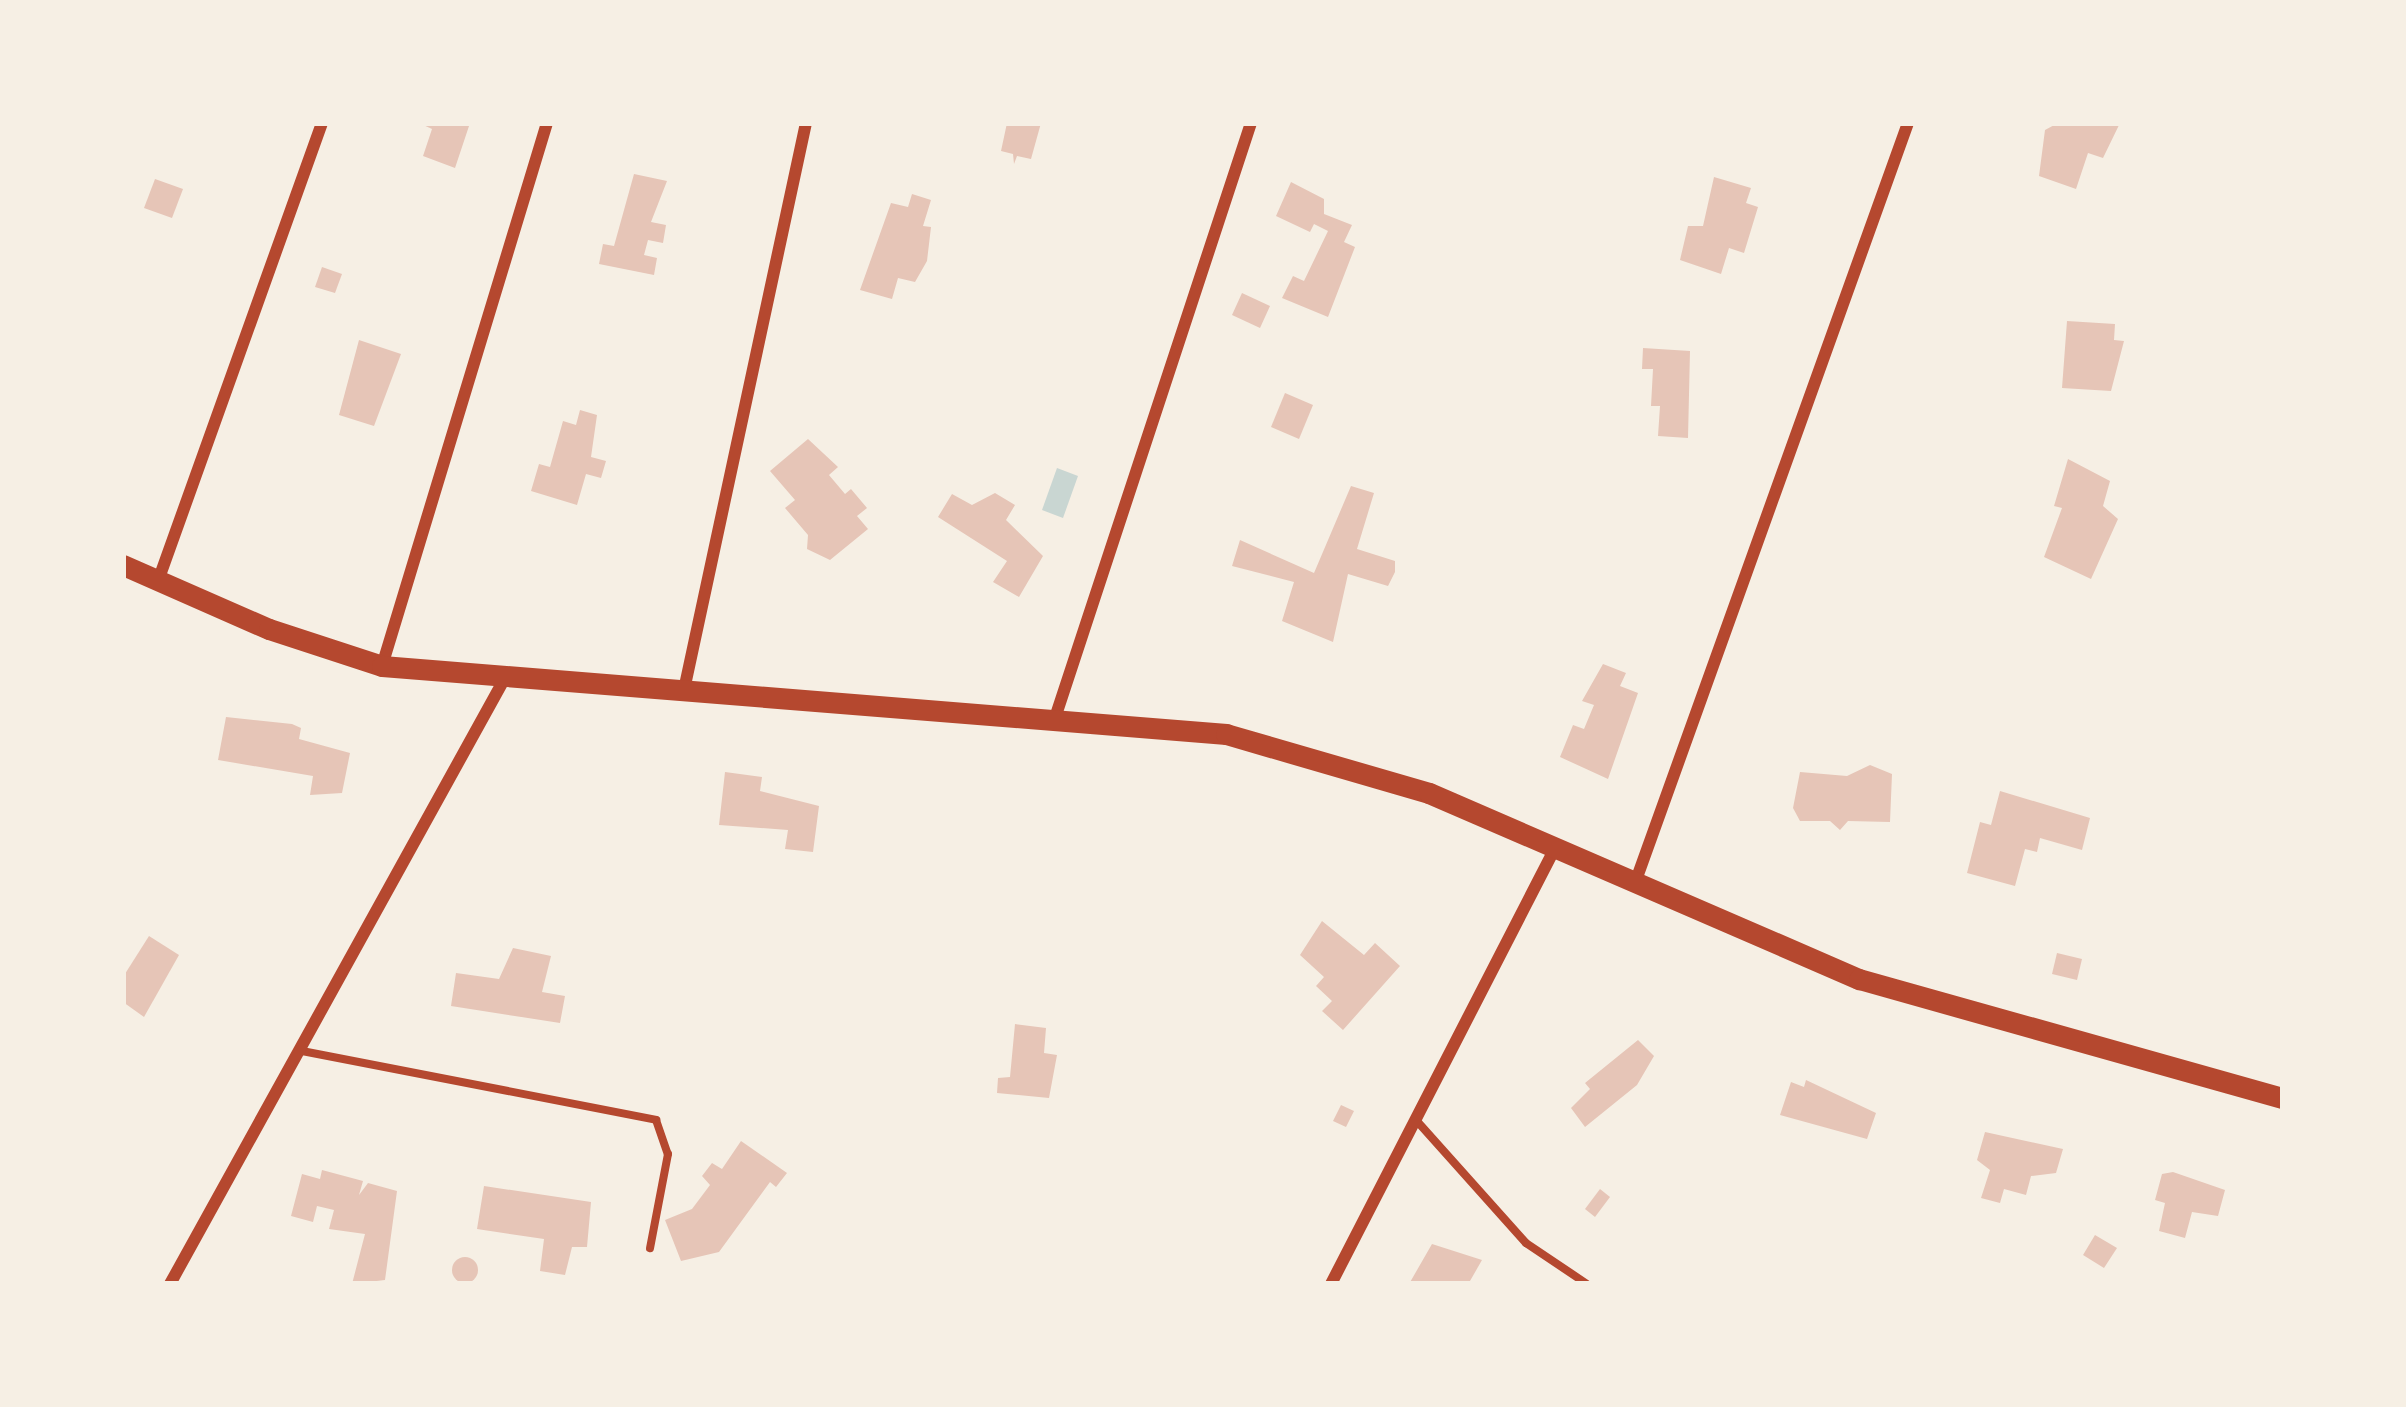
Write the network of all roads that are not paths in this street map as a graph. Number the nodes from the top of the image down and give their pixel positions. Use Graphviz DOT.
graph roads {
  1 [pos="322,123"];
  2 [pos="547,123"];
  3 [pos="806,123"];
  4 [pos="1251,123"];
  5 [pos="1908,123"];
  6 [pos="123,565"];
  7 [pos="158,582"];
  8 [pos="382,666"];
  9 [pos="507,675"];
  10 [pos="684,690"];
  11 [pos="1054,721"];
  12 [pos="1553,852"];
  13 [pos="1635,884"];
  14 [pos="302,1051"];
  15 [pos="2283,1098"];
  16 [pos="1416,1120"];
  17 [pos="650,1248"];
  18 [pos="170,1284"];
  19 [pos="1331,1284"];
  20 [pos="1587,1284"];
  1 -- 7 [label="street"];
  2 -- 8 [label="street"];
  3 -- 10 [label="street"];
  4 -- 11 [label="street"];
  5 -- 13 [label="street"];
  6 -- 7 [label="main road"];
  7 -- 8 [label="main road"];
  8 -- 9 [label="main road"];
  9 -- 10 [label="main road"];
  9 -- 14 [label="street"];
  10 -- 11 [label="main road"];
  11 -- 12 [label="main road"];
  12 -- 13 [label="main road"];
  12 -- 16 [label="street"];
  13 -- 15 [label="main road"];
  14 -- 17 [label="lane"];
  14 -- 18 [label="street"];
  16 -- 19 [label="street"];
  16 -- 20 [label="lane"];
}
